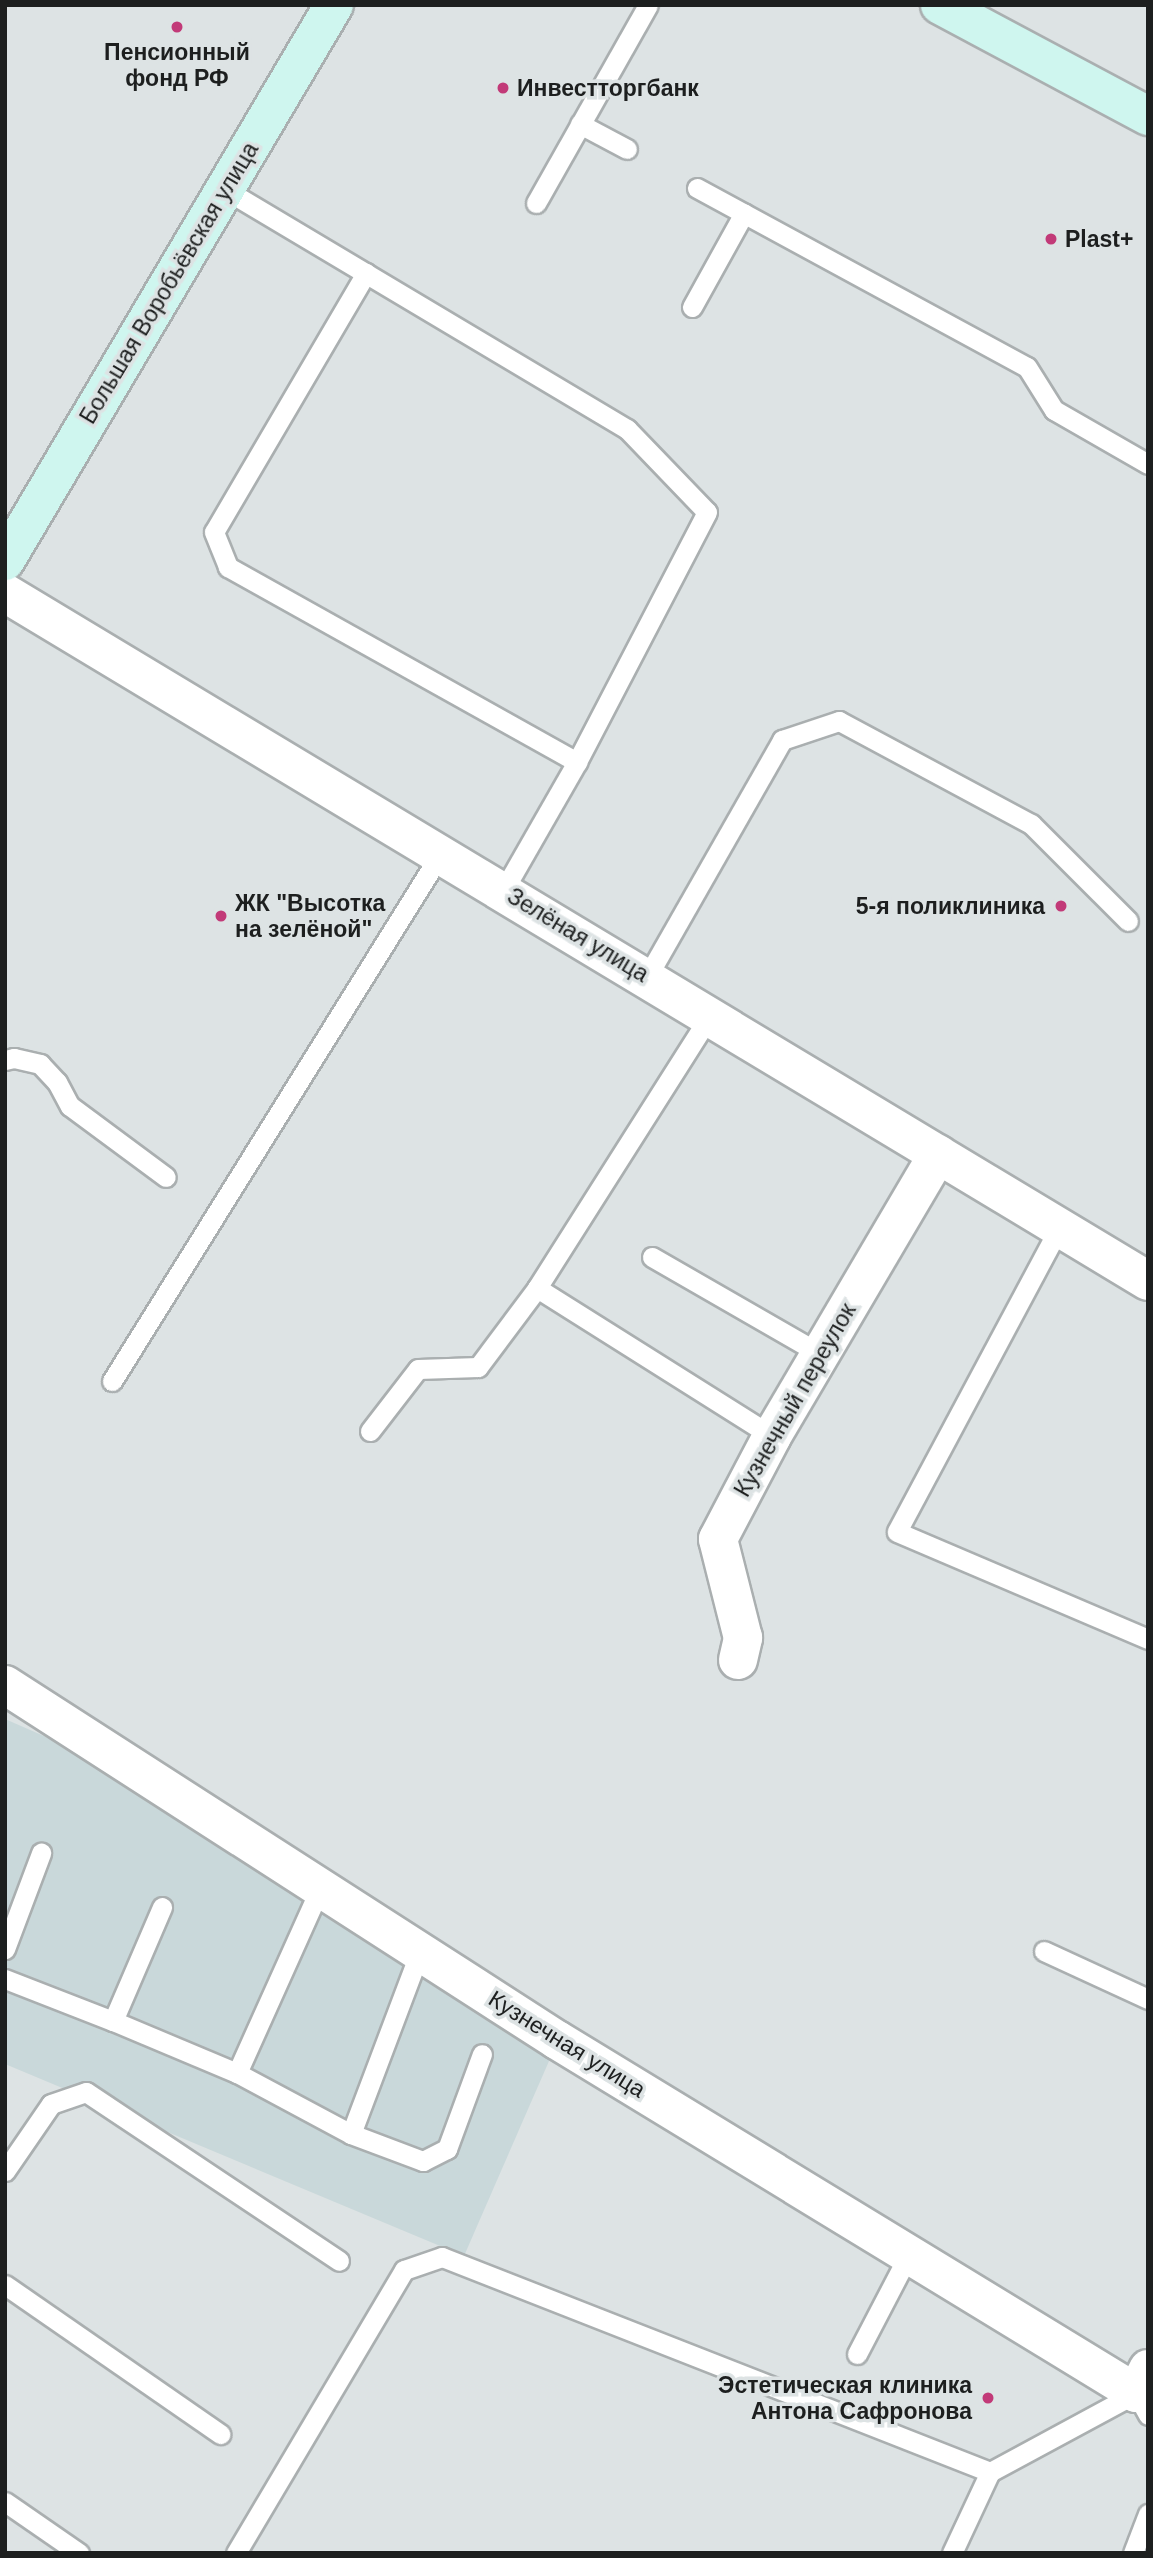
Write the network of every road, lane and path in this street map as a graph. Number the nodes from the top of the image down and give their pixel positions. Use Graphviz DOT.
graph roads {
  1 [pos="334,5"];
  2 [pos="648,5"];
  3 [pos="940,5"];
  4 [pos="1148,116"];
  5 [pos="580,124"];
  6 [pos="627,149"];
  7 [pos="697,188"];
  8 [pos="226,190"];
  9 [pos="536,203"];
  10 [pos="744,213"];
  11 [pos="366,273"];
  12 [pos="692,307"];
  13 [pos="1148,464"];
  14 [pos="5,561"];
  15 [pos="5,593"];
  16 [pos="576,762"];
  17 [pos="441,853"];
  18 [pos="503,891"];
  19 [pos="1128,920"];
  20 [pos="647,977"];
  21 [pos="710,1016"];
  22 [pos="5,1060"];
  23 [pos="938,1154"];
  24 [pos="166,1177"];
  25 [pos="1059,1228"];
  26 [pos="652,1257"];
  27 [pos="1148,1281"];
  28 [pos="537,1288"];
  29 [pos="821,1354"];
  30 [pos="112,1381"];
  31 [pos="370,1431"];
  32 [pos="772,1436"];
  33 [pos="1148,1639"];
  34 [pos="738,1660"];
  35 [pos="5,1685"];
  36 [pos="41,1853"];
  37 [pos="320,1888"];
  38 [pos="162,1907"];
  39 [pos="5,1949"];
  40 [pos="420,1951"];
  41 [pos="1044,1951"];
  42 [pos="5,1979"];
  43 [pos="1148,1999"];
  44 [pos="113,2021"];
  45 [pos="482,2054"];
  46 [pos="237,2073"];
  47 [pos="351,2134"];
  48 [pos="5,2171"];
  49 [pos="909,2254"];
  50 [pos="339,2261"];
  51 [pos="5,2286"];
  52 [pos="857,2354"];
  53 [pos="1144,2392"];
  54 [pos="220,2434"];
  55 [pos="990,2472"];
  56 [pos="5,2502"];
  57 [pos="1148,2514"];
  58 [pos="79,2553"];
  59 [pos="236,2553"];
  60 [pos="952,2553"];
  61 [pos="1133,2553"];
  1 -- 8 [label="main road, Большая Воробьёвская улица"];
  2 -- 5 [label="lane"];
  3 -- 4 [label="main road"];
  5 -- 6 [label="lane"];
  5 -- 9 [label="lane"];
  7 -- 10 [label="lane"];
  8 -- 11 [label="lane"];
  8 -- 14 [label="main road, Большая Воробьёвская улица"];
  10 -- 12 [label="lane"];
  10 -- 13 [label="lane"];
  11 -- 16 [label="lane"];
  11 -- 16 [label="lane"];
  15 -- 17 [label="street, Зелёная улица"];
  16 -- 18 [label="lane"];
  17 -- 18 [label="street, Зелёная улица"];
  17 -- 30 [label="lane"];
  18 -- 20 [label="street, Зелёная улица"];
  19 -- 20 [label="lane"];
  20 -- 21 [label="street, Зелёная улица"];
  21 -- 23 [label="street, Зелёная улица"];
  21 -- 28 [label="lane"];
  22 -- 24 [label="lane"];
  23 -- 25 [label="street, Зелёная улица"];
  23 -- 29 [label="street, Кузнечный переулок"];
  25 -- 27 [label="street, Зелёная улица"];
  25 -- 33 [label="lane"];
  26 -- 29 [label="lane"];
  28 -- 31 [label="lane"];
  28 -- 32 [label="lane"];
  29 -- 32 [label="street, Кузнечный переулок"];
  32 -- 34 [label="street, Кузнечный переулок"];
  35 -- 37 [label="street, Кузнечная улица"];
  36 -- 39 [label="lane"];
  37 -- 40 [label="street, Кузнечная улица"];
  37 -- 46 [label="lane"];
  38 -- 44 [label="lane"];
  40 -- 47 [label="lane"];
  40 -- 49 [label="street, Кузнечная улица"];
  41 -- 43 [label="lane"];
  42 -- 44 [label="lane"];
  44 -- 46 [label="lane"];
  45 -- 47 [label="lane"];
  46 -- 47 [label="lane"];
  48 -- 50 [label="lane"];
  49 -- 52 [label="lane"];
  49 -- 53 [label="street, Кузнечная улица"];
  51 -- 54 [label="lane"];
  53 -- 55 [label="lane"];
  55 -- 59 [label="lane"];
  55 -- 60 [label="lane"];
  56 -- 58 [label="lane"];
  57 -- 61 [label="lane"];
}
